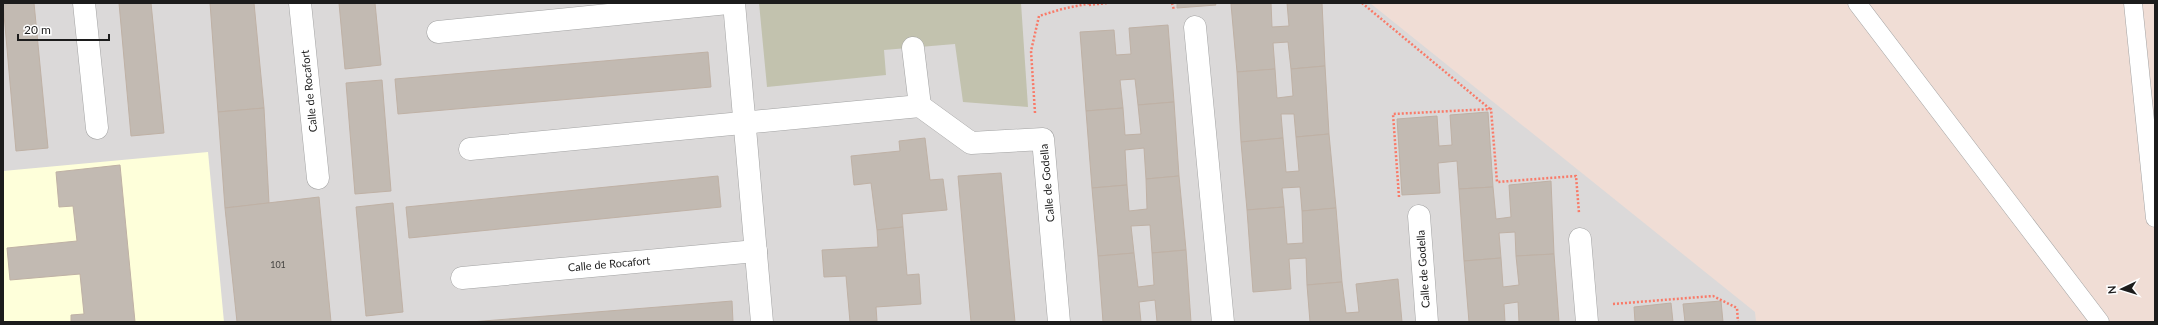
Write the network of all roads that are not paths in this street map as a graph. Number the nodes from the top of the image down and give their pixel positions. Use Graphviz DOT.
graph roads {
  1 [pos="84,3"];
  2 [pos="300,3"];
  3 [pos="728,3"];
  4 [pos="734,3"];
  5 [pos="1857,3"];
  6 [pos="2133,3"];
  7 [pos="1195,27"];
  8 [pos="438,32"];
  9 [pos="913,48"];
  10 [pos="920,106"];
  11 [pos="745,124"];
  12 [pos="97,128"];
  13 [pos="470,149"];
  14 [pos="318,178"];
  15 [pos="1419,216"];
  16 [pos="2155,218"];
  17 [pos="1580,239"];
  18 [pos="756,251"];
  19 [pos="462,278"];
  20 [pos="1586,314"];
  21 [pos="762,322"];
  22 [pos="1059,322"];
  23 [pos="1223,322"];
  24 [pos="1427,322"];
  25 [pos="2100,322"];
  1 -- 12 [label="street"];
  2 -- 14 [label="street, Calle de Rocafort"];
  3 -- 8 [label="street"];
  4 -- 11 [label="street"];
  5 -- 25 [label="lane"];
  6 -- 16 [label="lane"];
  7 -- 23 [label="street"];
  9 -- 10 [label="street"];
  10 -- 11 [label="street"];
  10 -- 22 [label="street, Calle de Godella"];
  11 -- 13 [label="street"];
  11 -- 18 [label="street"];
  15 -- 24 [label="street, Calle de Godella"];
  17 -- 20 [label="street"];
  18 -- 19 [label="street, Calle de Rocafort"];
  18 -- 21 [label="street"];
}
